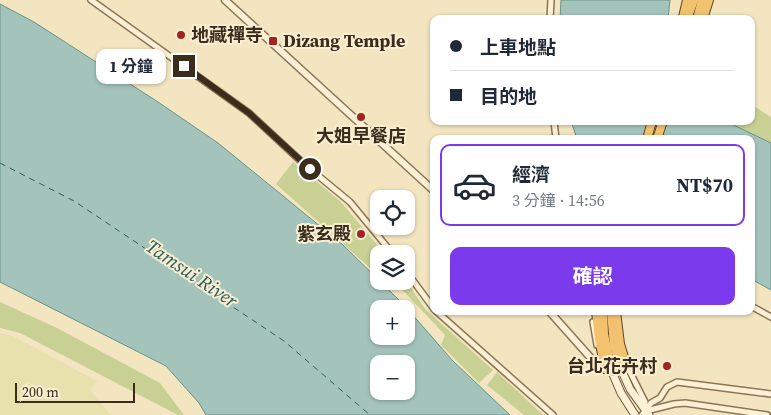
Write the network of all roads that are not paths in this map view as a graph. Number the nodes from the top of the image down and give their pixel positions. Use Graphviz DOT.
graph roads {
  1 [pos="91,0"];
  2 [pos="225,0"];
  3 [pos="551,0"];
  4 [pos="687,0"];
  5 [pos="694,0"];
  6 [pos="702,0"];
  7 [pos="709,0"];
  8 [pos="550,15"];
  9 [pos="683,15"];
  10 [pos="688,15"];
  11 [pos="698,15"];
  12 [pos="704,15"];
  13 [pos="430,187"];
  14 [pos="386,245"];
  15 [pos="415,284"];
  16 [pos="430,303"];
  17 [pos="755,308"];
  18 [pos="441,315"];
  19 [pos="553,315"];
  20 [pos="594,315"];
  21 [pos="599,315"];
  22 [pos="605,315"];
  23 [pos="609,315"];
  24 [pos="614,315"];
  25 [pos="619,315"];
  26 [pos="771,317"];
  27 [pos="607,321"];
  28 [pos="624,368"];
  29 [pos="609,371"];
  30 [pos="771,394"];
  31 [pos="645,414"];
  32 [pos="552,415"];
  33 [pos="636,415"];
  34 [pos="768,415"];
  1 -- 14 [label="street"];
  2 -- 13 [label="street"];
  3 -- 8 [label="street"];
  4 -- 9 [label="highway"];
  5 -- 10 [label="highway"];
  6 -- 11 [label="highway"];
  7 -- 12 [label="highway"];
  15 -- 16 [label="street"];
  17 -- 26 [label="street"];
  18 -- 32 [label="street"];
  19 -- 29 [label="street"];
  20 -- 29 [label="street"];
  21 -- 27 [label="highway"];
  22 -- 27 [label="highway"];
  23 -- 27 [label="highway"];
  24 -- 27 [label="highway"];
  25 -- 28 [label="street"];
  27 -- 28 [label="highway"];
  27 -- 29 [label="highway"];
  28 -- 29 [label="street"];
  28 -- 31 [label="main road"];
  29 -- 33 [label="main road"];
  30 -- 31 [label="street"];
  31 -- 34 [label="street"];
}
